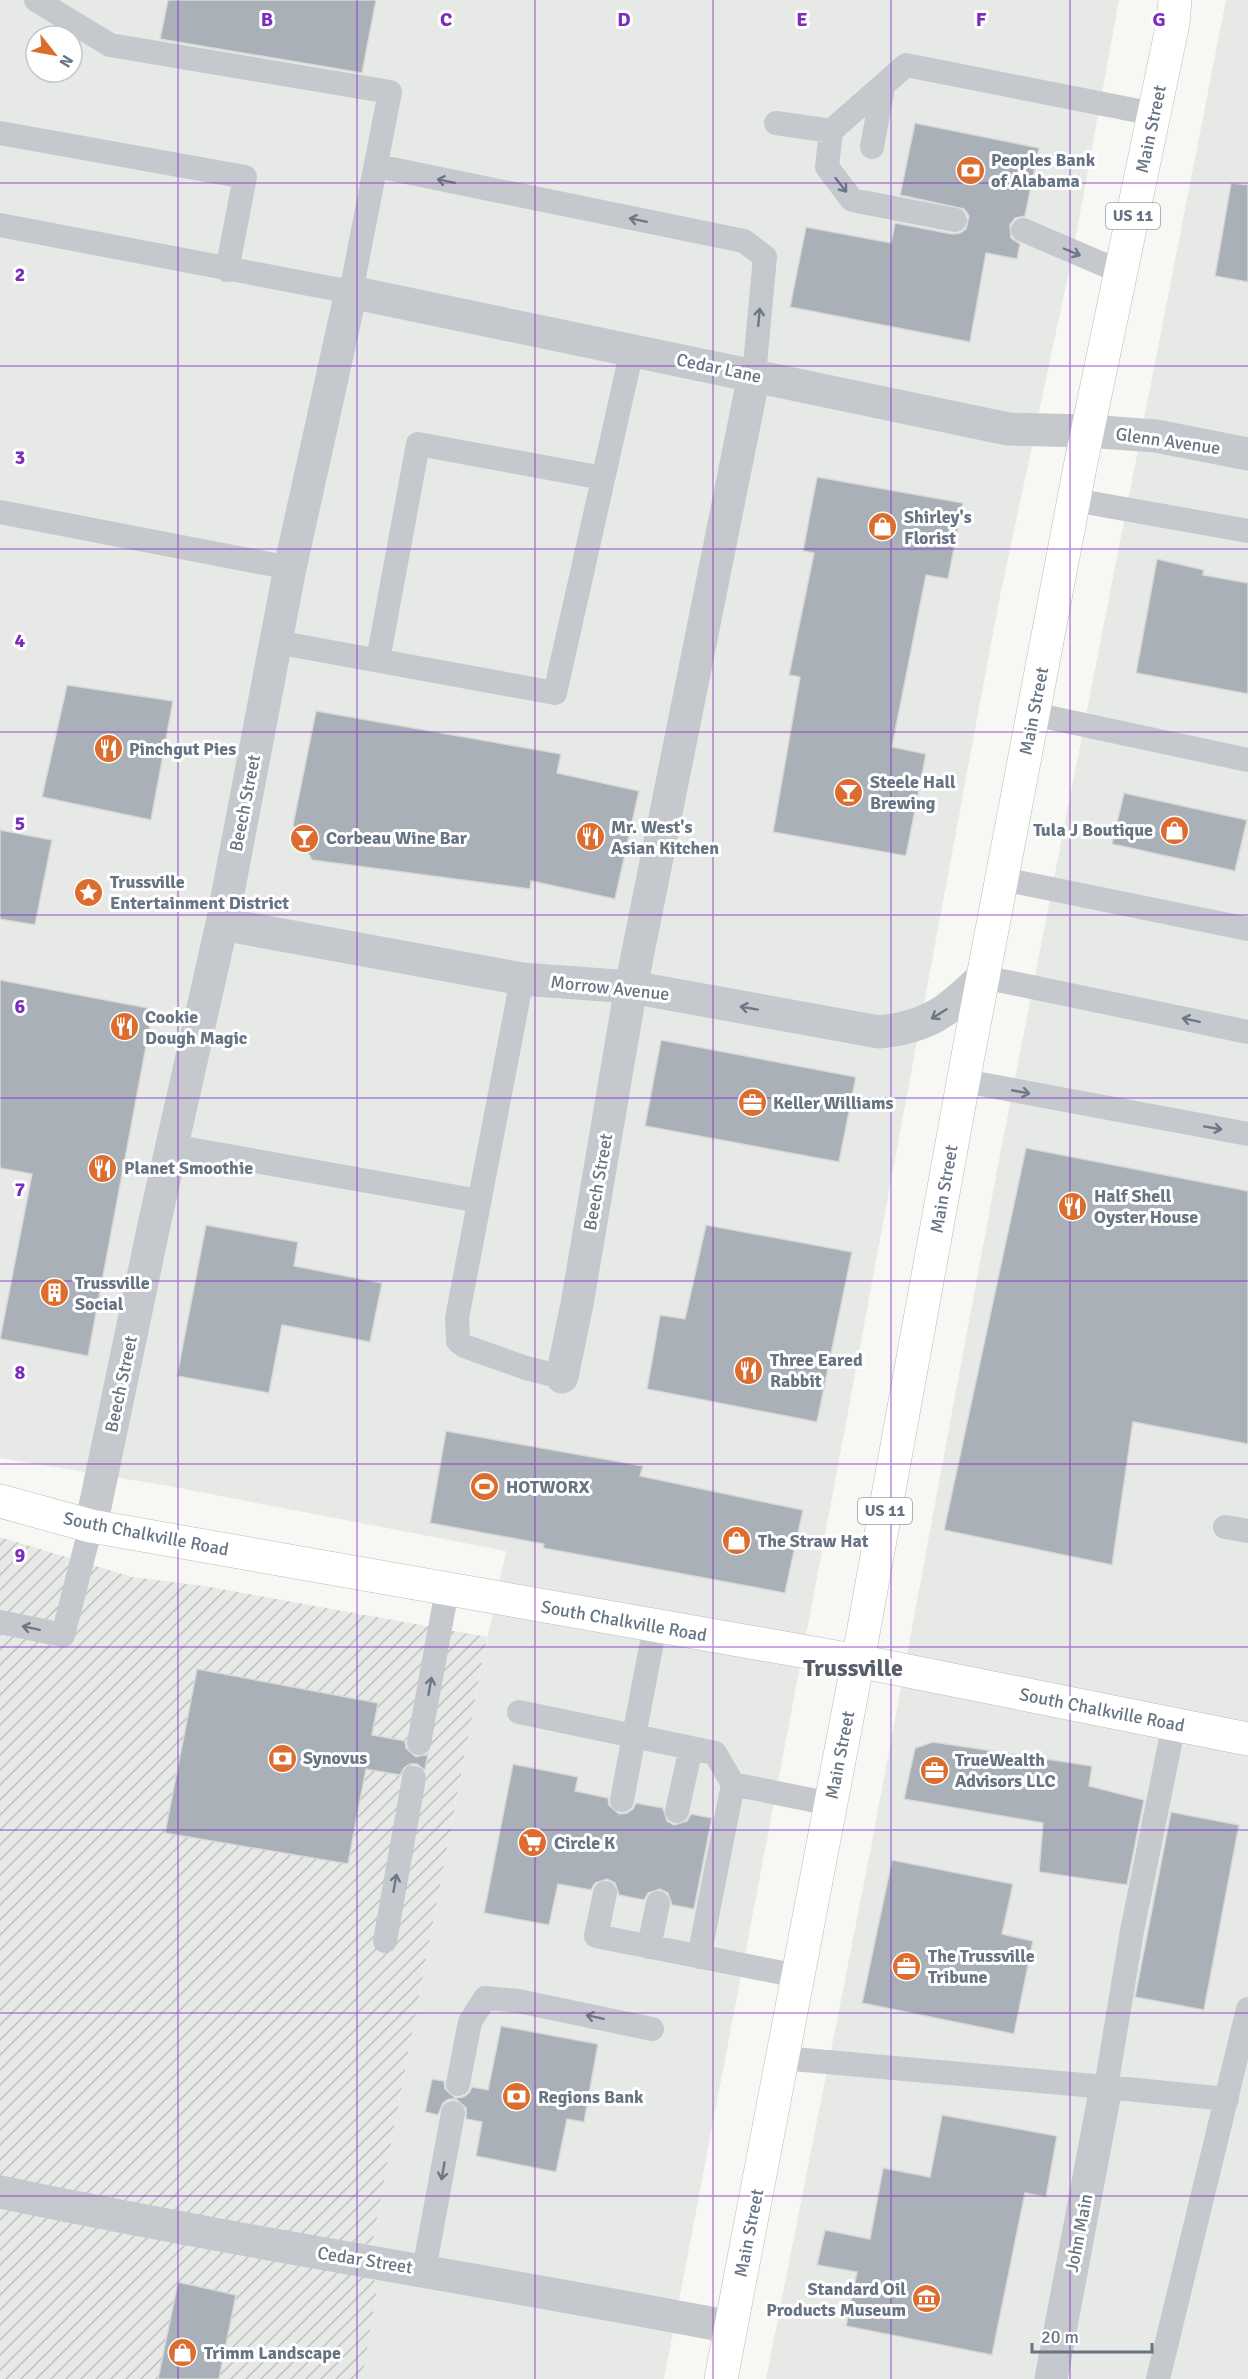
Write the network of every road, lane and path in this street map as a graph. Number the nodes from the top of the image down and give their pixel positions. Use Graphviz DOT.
graph roads {
  1 [pos="36,0"];
  2 [pos="1175,0"];
  3 [pos="883,87"];
  4 [pos="1154,114"];
  5 [pos="776,123"];
  6 [pos="831,131"];
  7 [pos="0,133"];
  8 [pos="872,147"];
  9 [pos="376,166"];
  10 [pos="955,220"];
  11 [pos="0,225"];
  12 [pos="1023,230"];
  13 [pos="228,270"];
  14 [pos="1121,272"];
  15 [pos="351,292"];
  16 [pos="632,350"];
  17 [pos="754,375"];
  18 [pos="1088,431"];
  19 [pos="1248,454"];
  20 [pos="603,478"];
  21 [pos="1074,500"];
  22 [pos="0,512"];
  23 [pos="1248,531"];
  24 [pos="290,568"];
  25 [pos="276,642"];
  26 [pos="378,660"];
  27 [pos="1033,714"];
  28 [pos="1248,760"];
  29 [pos="1002,879"];
  30 [pos="222,924"];
  31 [pos="1248,929"];
  32 [pos="983,977"];
  33 [pos="522,979"];
  34 [pos="631,987"];
  35 [pos="1248,1032"];
  36 [pos="964,1081"];
  37 [pos="1248,1134"];
  38 [pos="172,1146"];
  39 [pos="479,1202"];
  40 [pos="562,1377"];
  41 [pos="0,1501"];
  42 [pos="92,1526"];
  43 [pos="1224,1527"];
  44 [pos="1248,1531"];
  45 [pos="447,1590"];
  46 [pos="0,1622"];
  47 [pos="655,1626"];
  48 [pos="858,1661"];
  49 [pos="519,1712"];
  50 [pos="1174,1724"];
  51 [pos="634,1736"];
  52 [pos="1248,1739"];
  53 [pos="419,1743"];
  54 [pos="691,1748"];
  55 [pos="414,1778"];
  56 [pos="733,1784"];
  57 [pos="622,1800"];
  58 [pos="831,1804"];
  59 [pos="677,1811"];
  60 [pos="605,1893"];
  61 [pos="658,1903"];
  62 [pos="385,1941"];
  63 [pos="649,1947"];
  64 [pos="699,1957"];
  65 [pos="798,1976"];
  66 [pos="1248,2009"];
  67 [pos="652,2029"];
  68 [pos="782,2058"];
  69 [pos="458,2084"];
  70 [pos="1106,2087"];
  71 [pos="1227,2099"];
  72 [pos="453,2113"];
  73 [pos="0,2192"];
  74 [pos="424,2270"];
  75 [pos="731,2327"];
  76 [pos="721,2379"];
  77 [pos="1051,2379"];
  78 [pos="1158,2379"];
  1 -- 9 [label="lane"];
  2 -- 4 [label="main road, Main Street / US 11"];
  3 -- 4 [label="lane"];
  3 -- 6 [label="lane"];
  3 -- 8 [label="lane"];
  4 -- 14 [label="main road, Main Street / US 11"];
  5 -- 6 [label="lane"];
  6 -- 10 [label="lane, one-way"];
  7 -- 13 [label="lane"];
  9 -- 15 [label="lane"];
  17 -- 9 [label="lane, one-way"];
  11 -- 13 [label="lane"];
  12 -- 14 [label="lane, one-way"];
  13 -- 15 [label="lane"];
  14 -- 18 [label="main road, Main Street / US 11"];
  15 -- 16 [label="street, Cedar Lane"];
  15 -- 24 [label="street, Beech Street"];
  16 -- 17 [label="street, Cedar Lane"];
  16 -- 20 [label="lane"];
  17 -- 18 [label="street, Cedar Lane"];
  17 -- 34 [label="street, Beech Street"];
  18 -- 19 [label="street, Glenn Avenue"];
  18 -- 21 [label="main road, Main Street / US 11"];
  20 -- 26 [label="lane"];
  20 -- 26 [label="lane"];
  21 -- 23 [label="lane"];
  21 -- 27 [label="main road, Main Street / US 11"];
  22 -- 24 [label="lane"];
  24 -- 25 [label="street, Beech Street"];
  25 -- 26 [label="lane"];
  25 -- 30 [label="street, Beech Street"];
  27 -- 28 [label="lane"];
  27 -- 29 [label="main road, Main Street / US 11"];
  29 -- 31 [label="lane"];
  29 -- 32 [label="main road, Main Street / US 11"];
  30 -- 33 [label="street, Morrow Avenue"];
  30 -- 38 [label="street, Beech Street"];
  32 -- 34 [label="street, Morrow Avenue, one-way"];
  35 -- 32 [label="lane, one-way"];
  32 -- 36 [label="main road, Main Street / US 11"];
  33 -- 34 [label="street, Morrow Avenue"];
  33 -- 39 [label="lane"];
  34 -- 40 [label="street, Beech Street"];
  36 -- 37 [label="lane, one-way"];
  36 -- 48 [label="main road, Main Street / US 11"];
  38 -- 39 [label="lane"];
  38 -- 42 [label="street, Beech Street"];
  39 -- 40 [label="lane"];
  41 -- 42 [label="main road, South Chalkville Road"];
  42 -- 45 [label="main road, South Chalkville Road"];
  42 -- 46 [label="lane, one-way"];
  43 -- 44 [label="lane"];
  45 -- 47 [label="main road, South Chalkville Road"];
  53 -- 45 [label="lane, one-way"];
  47 -- 48 [label="main road, South Chalkville Road"];
  47 -- 51 [label="lane"];
  48 -- 50 [label="main road, South Chalkville Road"];
  48 -- 58 [label="main road, Main Street / US 11"];
  49 -- 51 [label="lane"];
  50 -- 52 [label="main road, South Chalkville Road"];
  50 -- 70 [label="lane"];
  51 -- 54 [label="lane"];
  51 -- 57 [label="lane"];
  54 -- 56 [label="lane"];
  54 -- 59 [label="lane"];
  62 -- 55 [label="lane, one-way"];
  56 -- 58 [label="lane"];
  56 -- 64 [label="lane"];
  58 -- 65 [label="main road, Main Street / US 11"];
  60 -- 63 [label="lane"];
  61 -- 63 [label="lane"];
  63 -- 64 [label="lane"];
  64 -- 65 [label="lane"];
  65 -- 68 [label="main road, Main Street / US 11"];
  66 -- 71 [label="lane"];
  67 -- 69 [label="lane, one-way"];
  68 -- 70 [label="lane"];
  68 -- 75 [label="main road, Main Street / US 11"];
  70 -- 71 [label="lane"];
  70 -- 77 [label="street, John Main"];
  71 -- 78 [label="lane"];
  72 -- 74 [label="lane, one-way"];
  73 -- 74 [label="street, Cedar Street"];
  74 -- 75 [label="street, Cedar Street"];
  75 -- 76 [label="main road, Main Street / US 11"];
}
